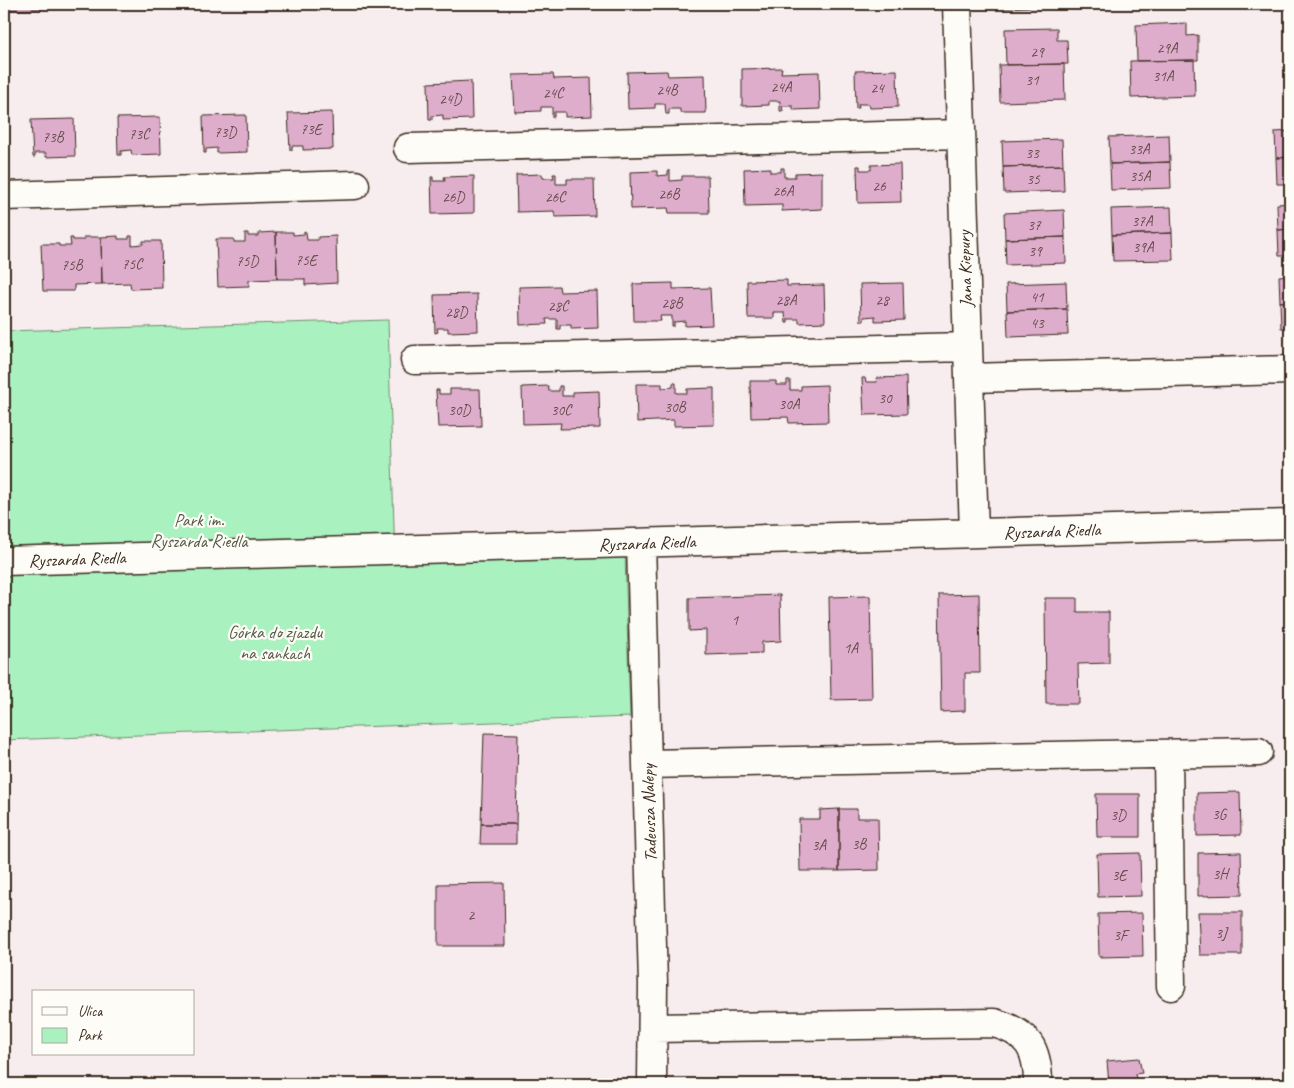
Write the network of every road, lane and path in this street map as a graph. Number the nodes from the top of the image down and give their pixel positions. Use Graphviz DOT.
graph roads {
  1 [pos="957,4"];
  2 [pos="961,134"];
  3 [pos="408,148"];
  4 [pos="355,185"];
  5 [pos="4,196"];
  6 [pos="968,347"];
  7 [pos="415,360"];
  8 [pos="1290,370"];
  9 [pos="969,378"];
  10 [pos="1290,524"];
  11 [pos="974,534"];
  12 [pos="641,543"];
  13 [pos="4,561"];
  14 [pos="1258,752"];
  15 [pos="1168,754"];
  16 [pos="647,764"];
  17 [pos="1171,986"];
  18 [pos="653,1028"];
  19 [pos="652,1084"];
  20 [pos="1038,1084"];
  1 -- 2 [label="street, Jana Kiepury"];
  2 -- 3 [label="street"];
  2 -- 6 [label="street, Jana Kiepury"];
  4 -- 5 [label="street"];
  6 -- 7 [label="street"];
  6 -- 9 [label="street, Jana Kiepury"];
  8 -- 9 [label="street"];
  9 -- 11 [label="street, Jana Kiepury"];
  10 -- 11 [label="street, Ryszarda Riedla"];
  11 -- 12 [label="street, Ryszarda Riedla"];
  12 -- 13 [label="street, Ryszarda Riedla"];
  12 -- 16 [label="street, Tadeusza Nalepy"];
  14 -- 15 [label="street"];
  15 -- 16 [label="street"];
  15 -- 17 [label="street"];
  16 -- 18 [label="street, Tadeusza Nalepy"];
  18 -- 19 [label="street, Tadeusza Nalepy"];
  18 -- 20 [label="street"];
}
